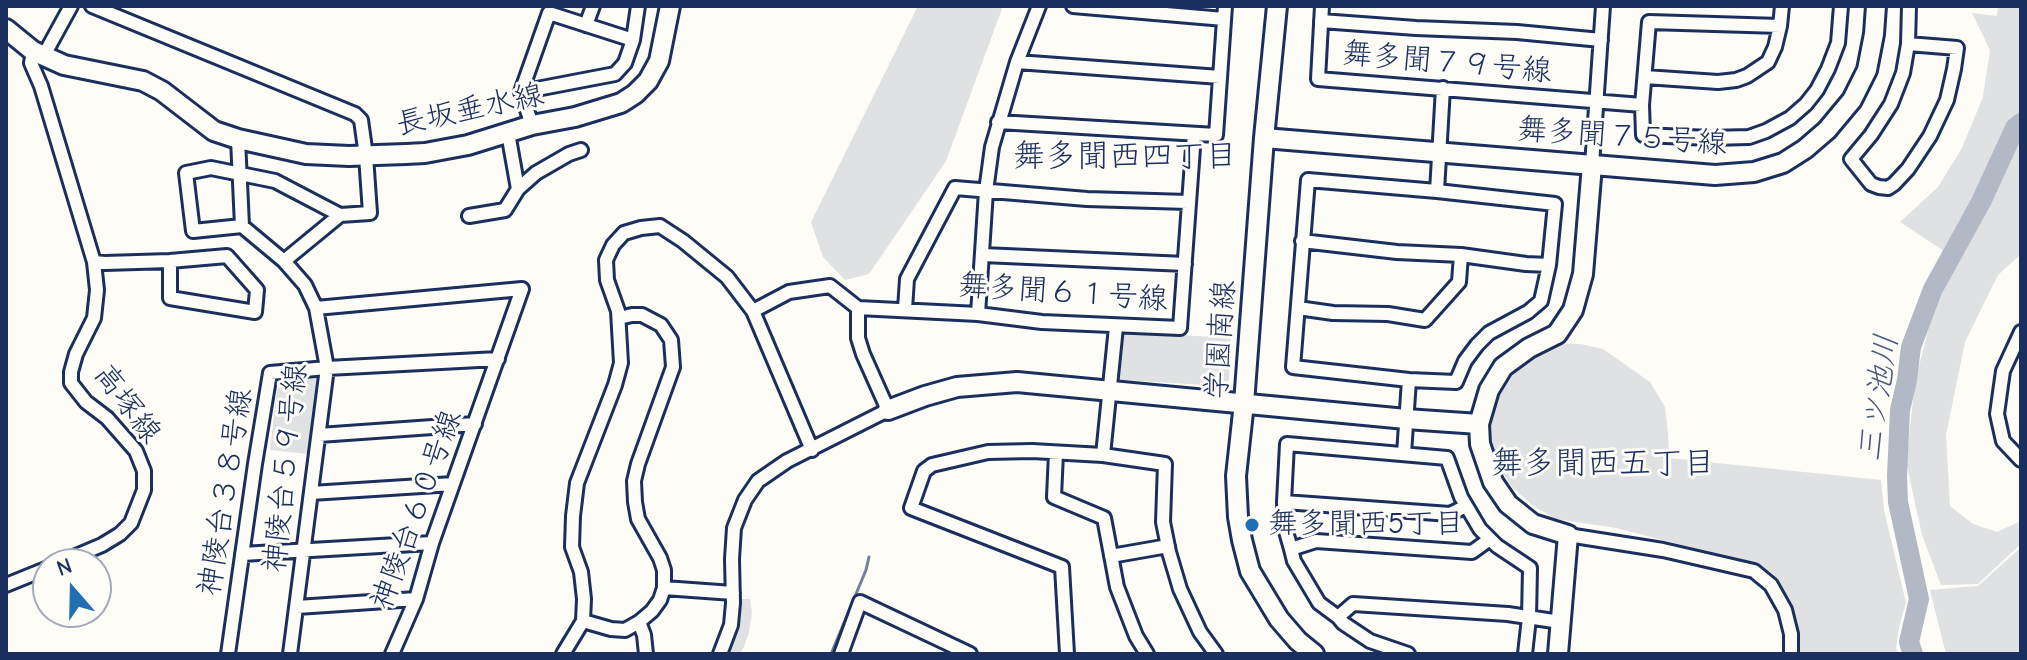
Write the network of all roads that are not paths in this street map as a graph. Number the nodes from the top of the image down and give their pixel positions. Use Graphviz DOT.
graph roads {
  1 [pos="71,6"];
  2 [pos="92,6"];
  3 [pos="593,6"];
  4 [pos="638,6"];
  5 [pos="670,6"];
  6 [pos="1039,6"];
  7 [pos="1073,6"];
  8 [pos="1277,6"];
  9 [pos="1322,6"];
  10 [pos="1603,6"];
  11 [pos="1782,6"];
  12 [pos="1841,6"];
  13 [pos="1876,6"];
  14 [pos="1909,6"];
  15 [pos="550,10"];
  16 [pos="1224,13"];
  17 [pos="1321,21"];
  18 [pos="586,25"];
  19 [pos="1780,26"];
  20 [pos="6,29"];
  21 [pos="633,40"];
  22 [pos="1601,40"];
  23 [pos="1908,44"];
  24 [pos="38,54"];
  25 [pos="1017,62"];
  26 [pos="1220,77"];
  27 [pos="1645,77"];
  28 [pos="1443,88"];
  29 [pos="521,92"];
  30 [pos="1596,102"];
  31 [pos="1642,105"];
  32 [pos="998,122"];
  33 [pos="532,125"];
  34 [pos="508,133"];
  35 [pos="1194,134"];
  36 [pos="1264,138"];
  37 [pos="238,139"];
  38 [pos="581,150"];
  39 [pos="1439,151"];
  40 [pos="366,156"];
  41 [pos="1592,165"];
  42 [pos="241,174"];
  43 [pos="518,189"];
  44 [pos="986,191"];
  45 [pos="1437,191"];
  46 [pos="1188,202"];
  47 [pos="340,215"];
  48 [pos="469,216"];
  49 [pos="242,226"];
  50 [pos="1302,241"];
  51 [pos="983,255"];
  52 [pos="1461,255"];
  53 [pos="170,261"];
  54 [pos="284,261"];
  55 [pos="94,262"];
  56 [pos="1185,264"];
  57 [pos="1549,265"];
  58 [pos="316,308"];
  59 [pos="858,308"];
  60 [pos="1298,308"];
  61 [pos="905,309"];
  62 [pos="753,311"];
  63 [pos="978,314"];
  64 [pos="619,318"];
  65 [pos="1116,327"];
  66 [pos="2021,332"];
  67 [pos="498,359"];
  68 [pos="327,368"];
  69 [pos="1409,380"];
  70 [pos="1110,390"];
  71 [pos="1244,403"];
  72 [pos="888,410"];
  73 [pos="1406,419"];
  74 [pos="475,424"];
  75 [pos="1479,424"];
  76 [pos="319,435"];
  77 [pos="812,450"];
  78 [pos="1056,453"];
  79 [pos="1404,454"];
  80 [pos="1103,455"];
  81 [pos="2021,460"];
  82 [pos="453,484"];
  83 [pos="311,493"];
  84 [pos="1284,502"];
  85 [pos="1466,506"];
  86 [pos="1568,535"];
  87 [pos="1490,539"];
  88 [pos="432,543"];
  89 [pos="1168,546"];
  90 [pos="95,548"];
  91 [pos="304,549"];
  92 [pos="1291,549"];
  93 [pos="242,554"];
  94 [pos="1111,556"];
  95 [pos="32,574"];
  96 [pos="6,585"];
  97 [pos="664,588"];
  98 [pos="733,593"];
  99 [pos="416,599"];
  100 [pos="297,607"];
  101 [pos="1338,617"];
  102 [pos="1529,618"];
  103 [pos="583,621"];
  104 [pos="639,622"];
  105 [pos="1560,622"];
  106 [pos="228,654"];
  107 [pos="290,654"];
  108 [pos="392,654"];
  109 [pos="563,654"];
  110 [pos="646,654"];
  111 [pos="720,654"];
  112 [pos="841,654"];
  113 [pos="970,654"];
  114 [pos="1067,654"];
  115 [pos="1147,654"];
  116 [pos="1216,654"];
  117 [pos="1314,654"];
  118 [pos="1408,654"];
  119 [pos="1525,654"];
  120 [pos="1558,654"];
  121 [pos="1791,654"];
  1 -- 24 [label="street"];
  2 -- 40 [label="street"];
  3 -- 18 [label="street"];
  4 -- 21 [label="street"];
  5 -- 33 [label="street, 長坂垂水線"];
  6 -- 25 [label="street"];
  7 -- 16 [label="street"];
  8 -- 36 [label="street, 学園南線"];
  9 -- 17 [label="street, 舞多聞７９号線"];
  10 -- 22 [label="street"];
  11 -- 19 [label="street"];
  12 -- 31 [label="street"];
  13 -- 41 [label="street, 舞多聞７５号線"];
  14 -- 23 [label="street"];
  15 -- 18 [label="street"];
  15 -- 29 [label="street"];
  16 -- 26 [label="street"];
  17 -- 22 [label="street"];
  17 -- 28 [label="street, 舞多聞７９号線"];
  18 -- 21 [label="street"];
  19 -- 27 [label="street"];
  19 -- 27 [label="street"];
  20 -- 24 [label="street, 長坂垂水線"];
  21 -- 29 [label="street"];
  22 -- 30 [label="street"];
  23 -- 23 [label="street"];
  24 -- 37 [label="street, 長坂垂水線"];
  24 -- 55 [label="street, 高塚線"];
  25 -- 26 [label="street"];
  25 -- 32 [label="street"];
  26 -- 35 [label="street"];
  27 -- 31 [label="street"];
  28 -- 30 [label="street, 舞多聞７９号線"];
  28 -- 39 [label="street"];
  29 -- 33 [label="street"];
  30 -- 31 [label="street, 舞多聞７９号線"];
  30 -- 41 [label="street"];
  32 -- 35 [label="street"];
  32 -- 44 [label="street"];
  33 -- 34 [label="street, 長坂垂水線"];
  34 -- 40 [label="street, 長坂垂水線"];
  34 -- 43 [label="street"];
  35 -- 46 [label="street, 舞多聞６１号線"];
  36 -- 39 [label="street, 舞多聞７５号線"];
  36 -- 71 [label="street, 学園南線"];
  37 -- 40 [label="street, 長坂垂水線"];
  37 -- 42 [label="street"];
  38 -- 43 [label="street"];
  39 -- 41 [label="street, 舞多聞７５号線"];
  39 -- 45 [label="street"];
  40 -- 47 [label="street"];
  41 -- 75 [label="street"];
  42 -- 47 [label="street"];
  42 -- 49 [label="street"];
  42 -- 49 [label="street"];
  43 -- 48 [label="street"];
  44 -- 46 [label="street"];
  44 -- 51 [label="street"];
  44 -- 61 [label="street"];
  45 -- 50 [label="street"];
  45 -- 57 [label="street"];
  46 -- 56 [label="street, 舞多聞６１号線"];
  47 -- 54 [label="street"];
  49 -- 54 [label="street, 神陵台５９号線"];
  50 -- 52 [label="street"];
  50 -- 60 [label="street"];
  51 -- 56 [label="street"];
  51 -- 63 [label="street"];
  52 -- 57 [label="street"];
  52 -- 60 [label="street"];
  53 -- 53 [label="street"];
  53 -- 55 [label="street"];
  54 -- 58 [label="street, 神陵台５９号線"];
  55 -- 90 [label="street, 高塚線"];
  56 -- 65 [label="street, 舞多聞６１号線"];
  57 -- 69 [label="street"];
  58 -- 67 [label="street"];
  58 -- 68 [label="street, 神陵台５９号線"];
  59 -- 61 [label="street, 舞多聞６１号線"];
  59 -- 62 [label="street"];
  59 -- 72 [label="street"];
  60 -- 69 [label="street"];
  61 -- 63 [label="street, 舞多聞６１号線"];
  62 -- 64 [label="street"];
  62 -- 77 [label="street"];
  63 -- 65 [label="street, 舞多聞６１号線"];
  64 -- 97 [label="street"];
  64 -- 103 [label="street"];
  65 -- 70 [label="street"];
  66 -- 81 [label="street"];
  67 -- 68 [label="street, 神陵台３８号線"];
  67 -- 74 [label="street, 神陵台６０号線"];
  68 -- 76 [label="street, 神陵台５９号線"];
  68 -- 93 [label="street, 神陵台３８号線"];
  69 -- 73 [label="street"];
  70 -- 71 [label="street"];
  70 -- 72 [label="street"];
  70 -- 80 [label="street"];
  71 -- 73 [label="street"];
  71 -- 117 [label="street, 学園南線"];
  72 -- 77 [label="street"];
  73 -- 75 [label="street"];
  73 -- 79 [label="street"];
  74 -- 76 [label="street"];
  74 -- 82 [label="street, 神陵台６０号線"];
  75 -- 86 [label="street"];
  76 -- 83 [label="street, 神陵台５９号線"];
  77 -- 98 [label="street"];
  78 -- 80 [label="street"];
  78 -- 94 [label="street"];
  78 -- 114 [label="street"];
  79 -- 84 [label="street"];
  79 -- 85 [label="street"];
  80 -- 89 [label="street"];
  82 -- 83 [label="street"];
  82 -- 88 [label="street, 神陵台６０号線"];
  83 -- 91 [label="street, 神陵台５９号線"];
  84 -- 85 [label="street"];
  84 -- 92 [label="street"];
  85 -- 87 [label="street"];
  86 -- 105 [label="street"];
  86 -- 121 [label="street"];
  87 -- 92 [label="street"];
  87 -- 102 [label="street"];
  88 -- 91 [label="street"];
  88 -- 99 [label="street, 神陵台６０号線"];
  89 -- 94 [label="street"];
  89 -- 116 [label="street"];
  91 -- 93 [label="street"];
  91 -- 100 [label="street, 神陵台５９号線"];
  92 -- 101 [label="street"];
  93 -- 106 [label="street, 神陵台３８号線"];
  94 -- 115 [label="street"];
  95 -- 96 [label="street"];
  97 -- 98 [label="street"];
  97 -- 104 [label="street"];
  98 -- 111 [label="street"];
  99 -- 100 [label="street"];
  99 -- 108 [label="street, 神陵台６０号線"];
  100 -- 107 [label="street, 神陵台５９号線"];
  101 -- 102 [label="street"];
  101 -- 118 [label="street"];
  102 -- 105 [label="street"];
  102 -- 119 [label="street"];
  103 -- 104 [label="street"];
  103 -- 109 [label="street"];
  104 -- 110 [label="street"];
  105 -- 120 [label="street"];
  112 -- 113 [label="street"];
}
